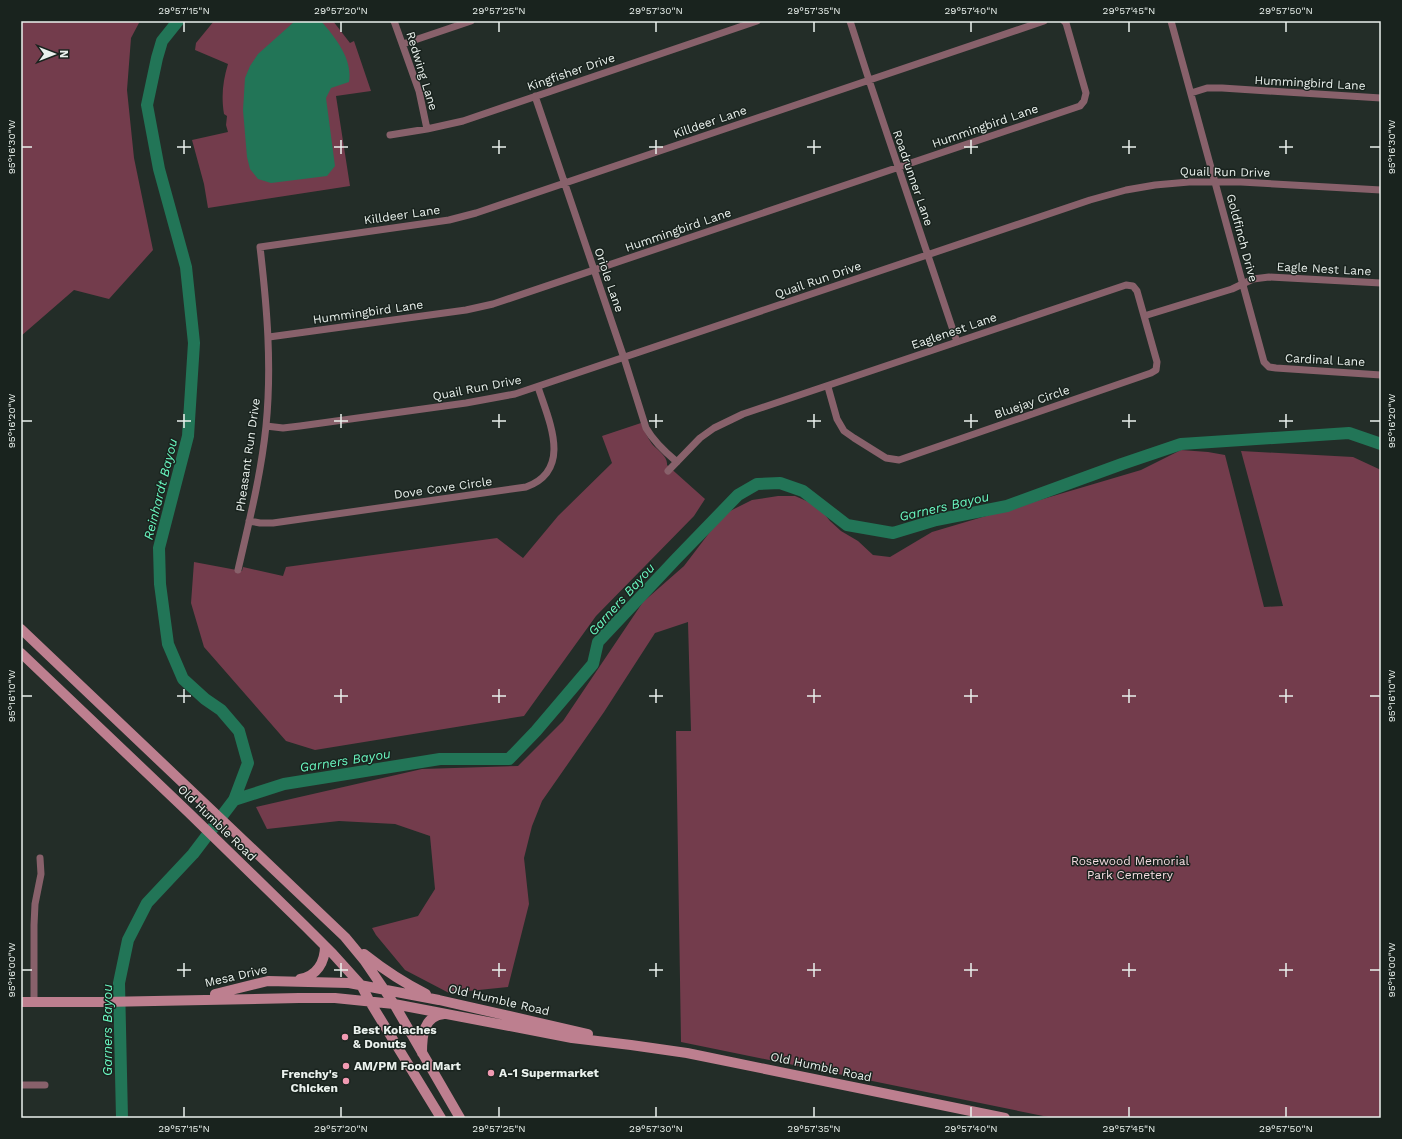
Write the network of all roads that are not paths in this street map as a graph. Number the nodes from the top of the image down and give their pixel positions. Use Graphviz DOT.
graph roads {
  1 [pos="394,21"];
  2 [pos="471,21"];
  3 [pos="757,21"];
  4 [pos="850,21"];
  5 [pos="1044,21"];
  6 [pos="1064,21"];
  7 [pos="1171,21"];
  8 [pos="404,44"];
  9 [pos="868,80"];
  10 [pos="1190,93"];
  11 [pos="535,96"];
  12 [pos="1381,98"];
  13 [pos="427,129"];
  14 [pos="390,135"];
  15 [pos="898,167"];
  16 [pos="1215,181"];
  17 [pos="564,183"];
  18 [pos="1381,190"];
  19 [pos="260,247"];
  20 [pos="928,254"];
  21 [pos="594,270"];
  22 [pos="1381,283"];
  23 [pos="1243,284"];
  24 [pos="1144,316"];
  25 [pos="269,337"];
  26 [pos="957,342"];
  27 [pos="624,358"];
  28 [pos="1269,367"];
  29 [pos="1381,375"];
  30 [pos="538,387"];
  31 [pos="828,387"];
  32 [pos="266,426"];
  33 [pos="676,462"];
  34 [pos="668,471"];
  35 [pos="250,521"];
  36 [pos="238,570"];
  37 [pos="21,629"];
  38 [pos="21,653"];
  39 [pos="114,718"];
  40 [pos="102,731"];
  41 [pos="40,858"];
  42 [pos="347,940"];
  43 [pos="325,946"];
  44 [pos="291,981"];
  45 [pos="361,985"];
  46 [pos="383,989"];
  47 [pos="191,1000"];
  48 [pos="439,1000"];
  49 [pos="21,1002"];
  50 [pos="34,1002"];
  51 [pos="370,1002"];
  52 [pos="394,1004"];
  53 [pos="445,1014"];
  54 [pos="631,1044"];
  55 [pos="422,1053"];
  56 [pos="21,1085"];
  57 [pos="45,1085"];
  58 [pos="441,1118"];
  59 [pos="460,1118"];
  60 [pos="1005,1118"];
  1 -- 8 [label="street, Redwing Lane"];
  2 -- 8 [label="street"];
  3 -- 11 [label="street, Kingfisher Drive"];
  4 -- 9 [label="street, Roadrunner Lane"];
  5 -- 9 [label="street, Killdeer Lane"];
  6 -- 15 [label="street, Hummingbird Lane"];
  7 -- 10 [label="street, Goldfinch Drive"];
  8 -- 13 [label="street, Redwing Lane"];
  9 -- 15 [label="street, Roadrunner Lane"];
  9 -- 17 [label="street, Killdeer Lane"];
  10 -- 12 [label="street, Hummingbird Lane"];
  10 -- 16 [label="street, Goldfinch Drive"];
  11 -- 13 [label="street, Kingfisher Drive"];
  11 -- 17 [label="street, Oriole Lane"];
  13 -- 14 [label="street, Kingfisher Drive"];
  15 -- 20 [label="street, Roadrunner Lane"];
  15 -- 21 [label="street, Hummingbird Lane"];
  16 -- 18 [label="street, Quail Run Drive"];
  16 -- 20 [label="street, Quail Run Drive"];
  16 -- 23 [label="street, Goldfinch Drive"];
  17 -- 19 [label="street, Killdeer Lane"];
  17 -- 21 [label="street, Oriole Lane"];
  19 -- 25 [label="street, Pheasant Run Drive"];
  20 -- 26 [label="street, Roadrunner Lane"];
  20 -- 27 [label="street, Quail Run Drive"];
  21 -- 25 [label="street, Hummingbird Lane"];
  21 -- 27 [label="street, Oriole Lane"];
  22 -- 23 [label="street, Eagle Nest Lane"];
  23 -- 24 [label="street"];
  23 -- 28 [label="street, Goldfinch Drive"];
  24 -- 26 [label="street, Eaglenest Lane"];
  24 -- 31 [label="street, Bluejay Circle"];
  25 -- 32 [label="street, Pheasant Run Drive"];
  26 -- 31 [label="street, Eaglenest Lane"];
  27 -- 30 [label="street, Quail Run Drive"];
  27 -- 33 [label="street, Oriole Lane"];
  28 -- 29 [label="street, Cardinal Lane"];
  30 -- 32 [label="street, Quail Run Drive"];
  30 -- 35 [label="street, Dove Cove Circle"];
  31 -- 33 [label="street, Eaglenest Lane"];
  32 -- 35 [label="street, Pheasant Run Drive"];
  33 -- 34 [label="street, Eaglenest Lane"];
  35 -- 36 [label="street, Pheasant Run Drive"];
  37 -- 39 [label="main road, Old Humble Road"];
  38 -- 40 [label="main road, Old Humble Road"];
  39 -- 40 [label="main road"];
  39 -- 42 [label="main road, Old Humble Road"];
  40 -- 43 [label="main road, Old Humble Road"];
  41 -- 50 [label="street"];
  42 -- 46 [label="main road, Old Humble Road"];
  42 -- 48 [label="main road"];
  43 -- 44 [label="main road"];
  43 -- 45 [label="main road, Old Humble Road"];
  44 -- 45 [label="main road, Mesa Drive"];
  44 -- 47 [label="main road, Mesa Drive"];
  45 -- 46 [label="main road, Mesa Drive"];
  45 -- 51 [label="main road, Old Humble Road"];
  46 -- 48 [label="main road, Old Humble Road"];
  46 -- 52 [label="main road, Old Humble Road"];
  47 -- 50 [label="main road, Mesa Drive"];
  47 -- 51 [label="main road, Mesa Drive"];
  48 -- 54 [label="main road, Old Humble Road"];
  49 -- 50 [label="main road, Mesa Drive"];
  51 -- 52 [label="main road, Old Humble Road"];
  51 -- 58 [label="main road"];
  52 -- 53 [label="main road, Old Humble Road"];
  52 -- 55 [label="main road"];
  53 -- 54 [label="main road, Old Humble Road"];
  53 -- 55 [label="main road"];
  54 -- 60 [label="main road, Old Humble Road"];
  55 -- 59 [label="main road"];
  56 -- 57 [label="street"];
}
